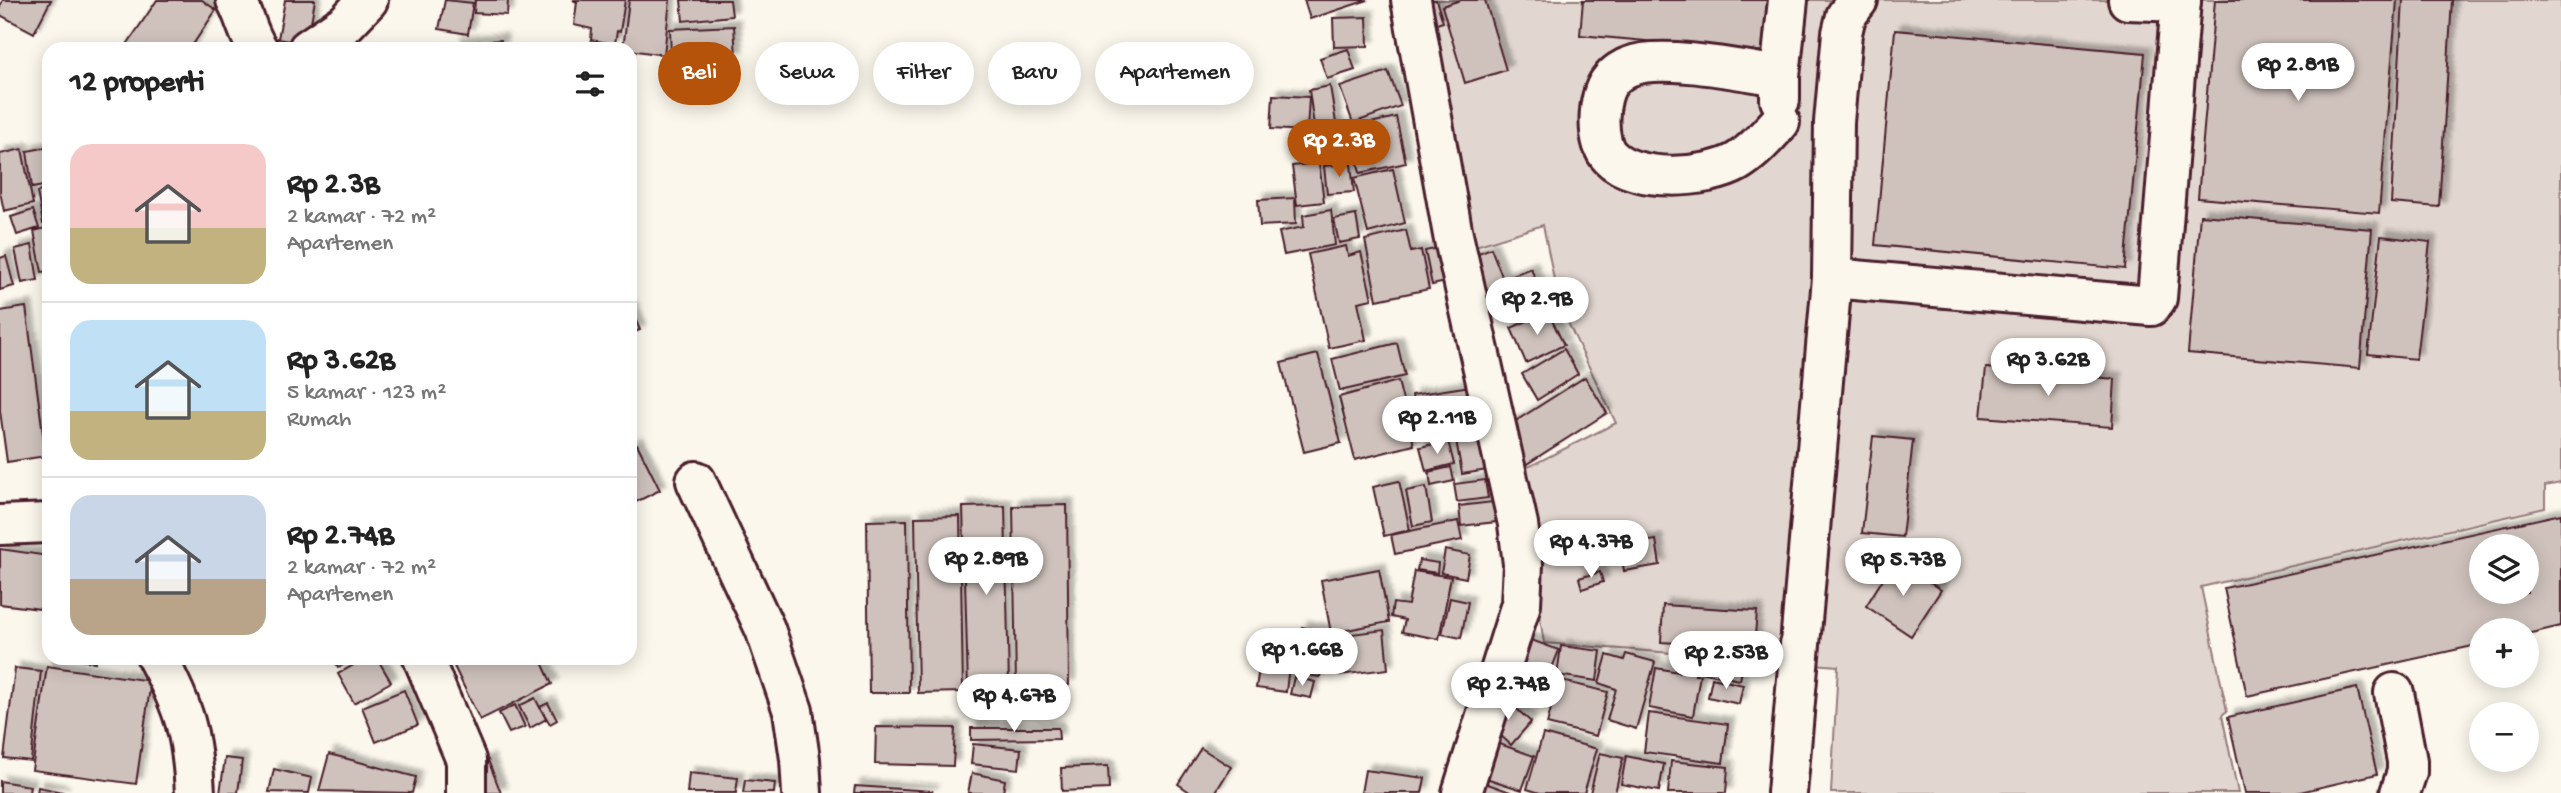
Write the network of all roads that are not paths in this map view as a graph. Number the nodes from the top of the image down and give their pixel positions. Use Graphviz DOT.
graph roads {
  1 [pos="236,0"];
  2 [pos="368,0"];
  3 [pos="1411,0"];
  4 [pos="1788,0"];
  5 [pos="1858,0"];
  6 [pos="2129,0"];
  7 [pos="2181,1"];
  8 [pos="254,42"];
  9 [pos="318,42"];
  10 [pos="1780,76"];
  11 [pos="1780,122"];
  12 [pos="1834,122"];
  13 [pos="1832,278"];
  14 [pos="696,481"];
  15 [pos="42,523"];
  16 [pos="0,524"];
  17 [pos="161,665"];
  18 [pos="426,665"];
  19 [pos="2394,692"];
  20 [pos="195,793"];
  21 [pos="466,793"];
  22 [pos="802,793"];
  23 [pos="1462,793"];
  24 [pos="1787,793"];
  25 [pos="2400,793"];
  1 -- 8 [label="street"];
  2 -- 9 [label="street"];
  3 -- 23 [label="street"];
  4 -- 10 [label="street"];
  5 -- 12 [label="street"];
  6 -- 7 [label="street"];
  7 -- 13 [label="street"];
  10 -- 11 [label="street"];
  10 -- 11 [label="street"];
  11 -- 12 [label="street"];
  12 -- 13 [label="street"];
  13 -- 24 [label="street"];
  14 -- 22 [label="street"];
  15 -- 16 [label="street"];
  17 -- 20 [label="street"];
  18 -- 21 [label="street"];
  19 -- 25 [label="street"];
}
